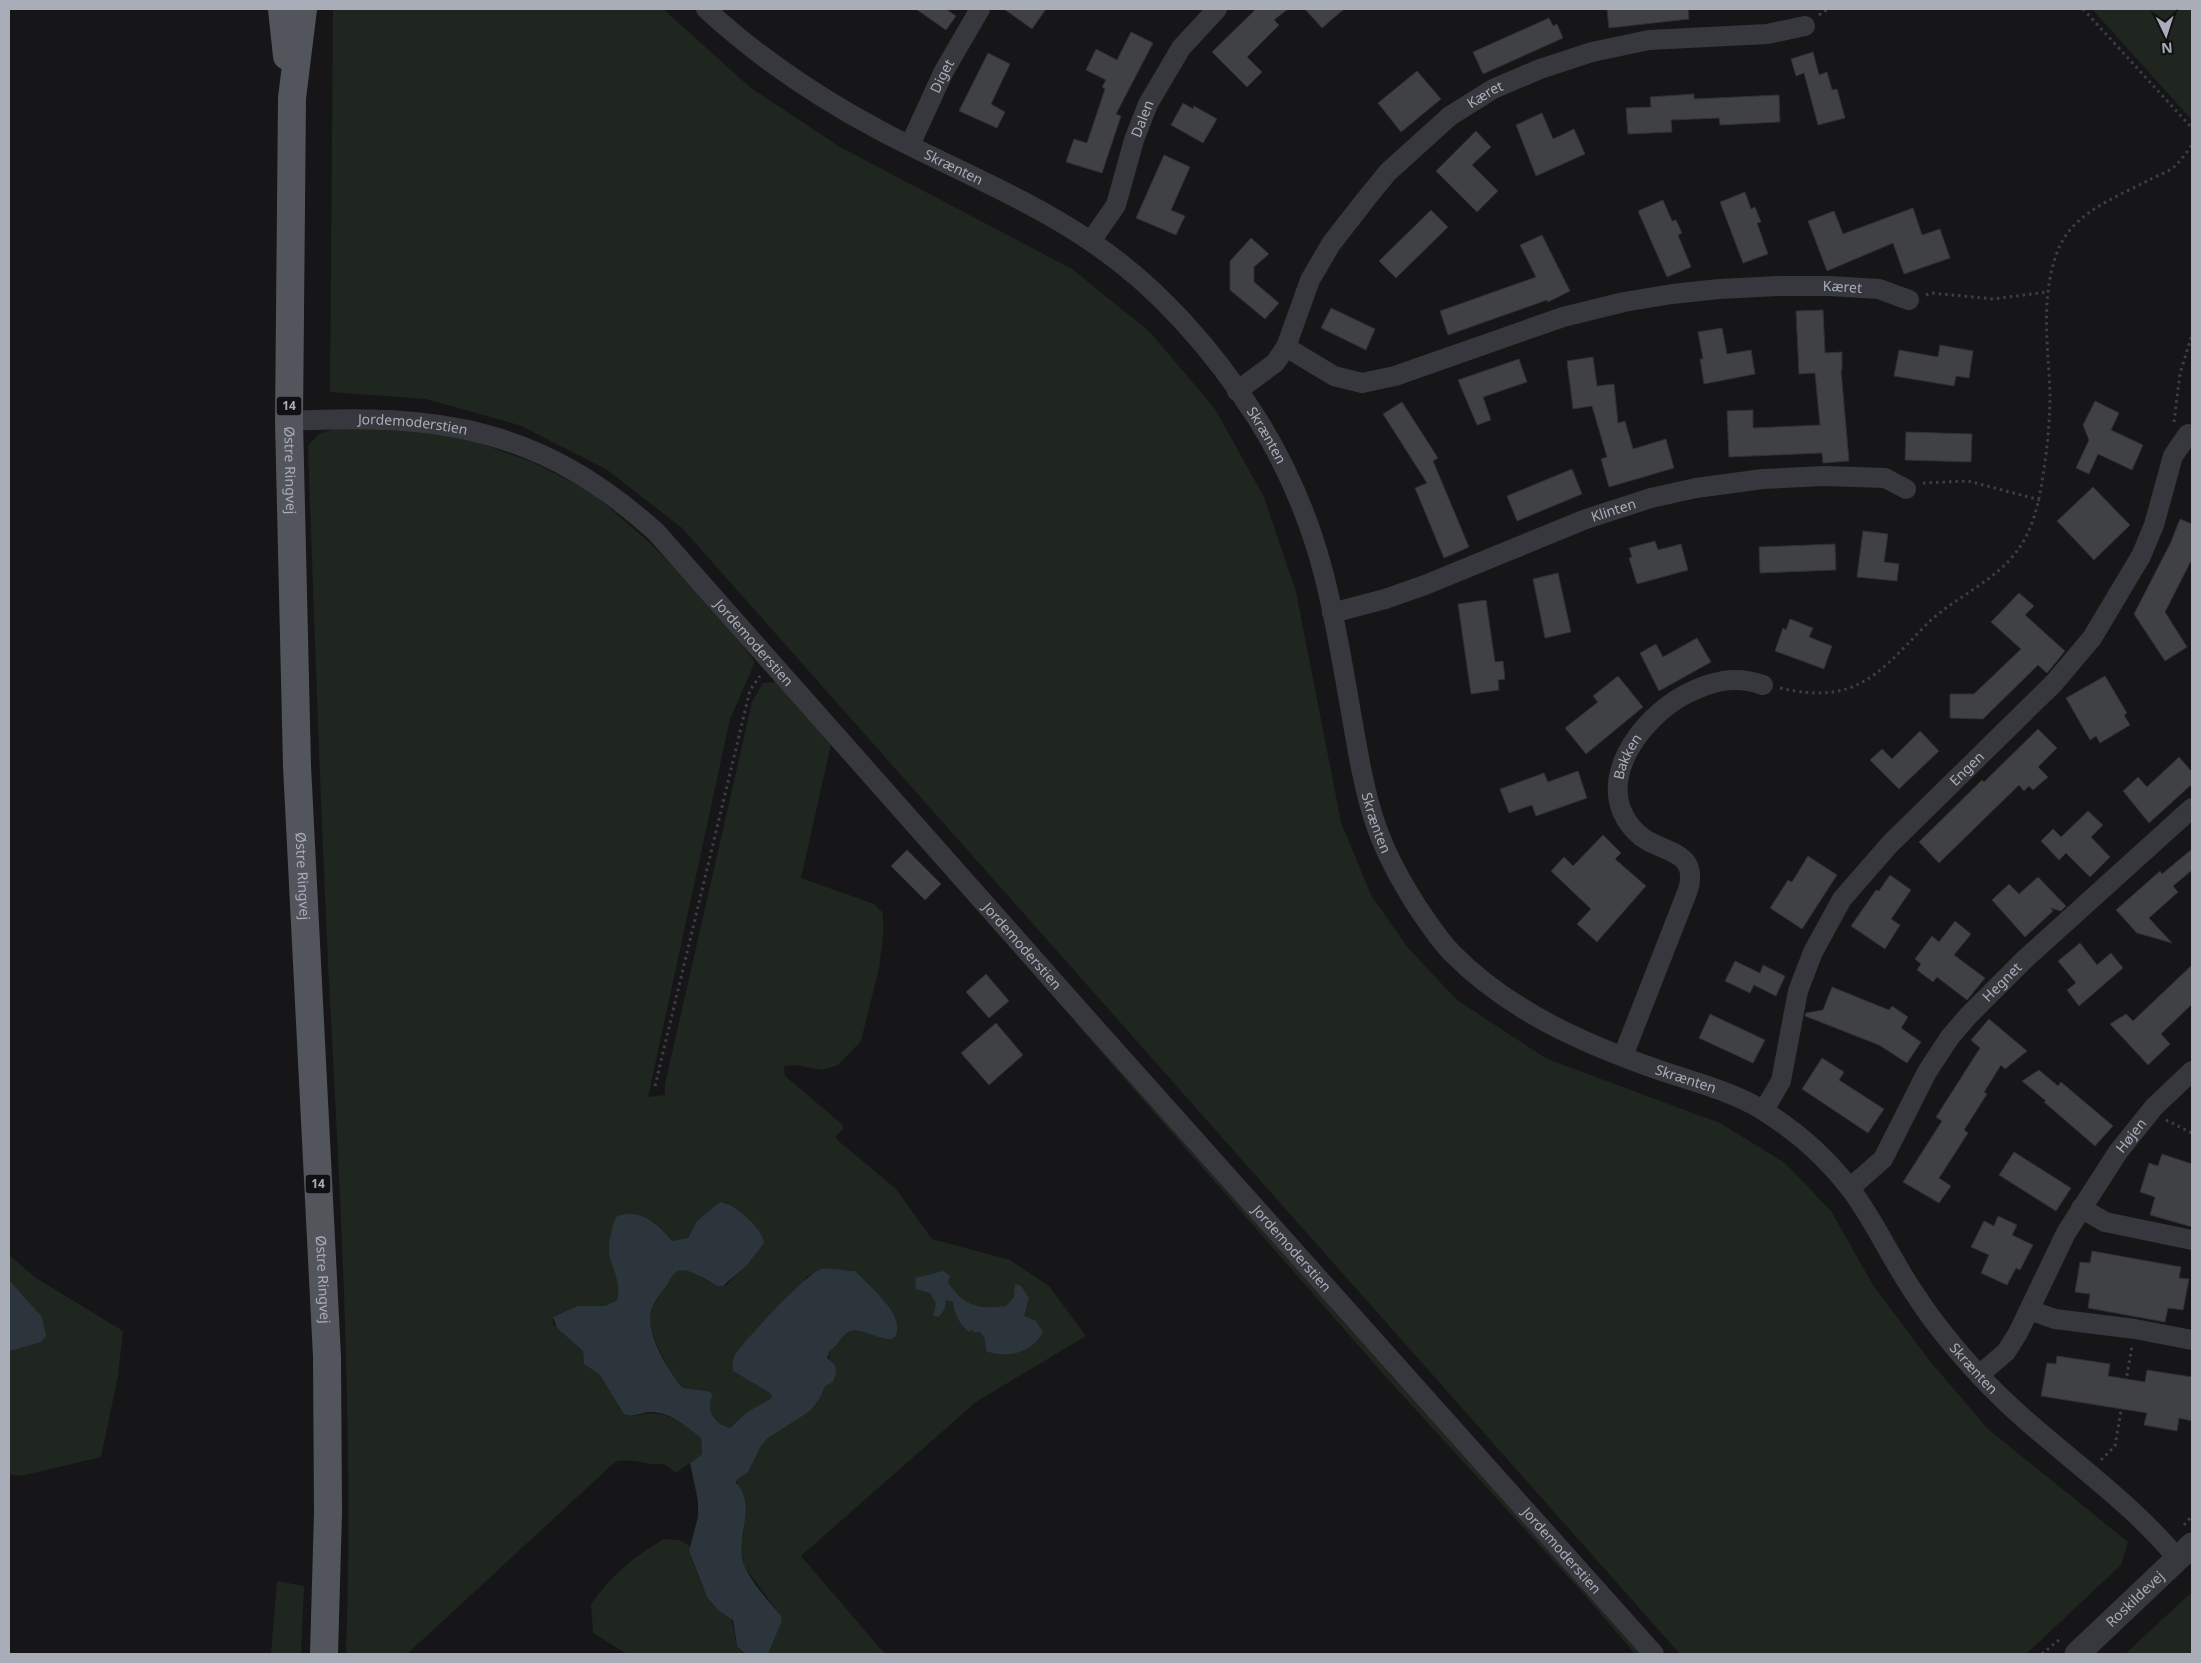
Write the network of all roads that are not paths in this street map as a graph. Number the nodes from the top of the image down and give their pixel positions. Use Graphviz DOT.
graph roads {
  1 [pos="282,9"];
  2 [pos="303,9"];
  3 [pos="706,9"];
  4 [pos="980,9"];
  5 [pos="1217,9"];
  6 [pos="1804,26"];
  7 [pos="292,98"];
  8 [pos="910,146"];
  9 [pos="1091,241"];
  10 [pos="1909,300"];
  11 [pos="1286,347"];
  12 [pos="1237,391"];
  13 [pos="289,421"];
  14 [pos="2188,434"];
  15 [pos="1906,489"];
  16 [pos="1332,613"];
  17 [pos="1763,685"];
  18 [pos="2192,808"];
  19 [pos="1623,1056"];
  20 [pos="2192,1071"];
  21 [pos="1764,1110"];
  22 [pos="1850,1188"];
  23 [pos="2080,1208"];
  24 [pos="2192,1240"];
  25 [pos="2029,1310"];
  26 [pos="2192,1340"];
  27 [pos="1979,1375"];
  28 [pos="2185,1552"];
  29 [pos="324,1654"];
  30 [pos="1654,1654"];
  31 [pos="2077,1654"];
  1 -- 7 [label="main road, Østre Ringvej / 14"];
  2 -- 7 [label="main road, Østre Ringvej / 14"];
  3 -- 8 [label="street, Skrænten"];
  4 -- 8 [label="street, Diget"];
  5 -- 9 [label="street, Dalen"];
  6 -- 11 [label="street, Kæret"];
  7 -- 13 [label="main road, Østre Ringvej / 14"];
  8 -- 9 [label="street, Skrænten"];
  9 -- 12 [label="street, Skrænten"];
  10 -- 11 [label="street, Kæret"];
  11 -- 12 [label="street, Kæret"];
  12 -- 16 [label="street, Skrænten"];
  13 -- 29 [label="main road, Østre Ringvej / 14"];
  13 -- 30 [label="street, Jordemoderstien"];
  14 -- 21 [label="street, Engen"];
  15 -- 16 [label="street, Klinten"];
  16 -- 19 [label="street, Skrænten"];
  17 -- 19 [label="street, Bakken"];
  18 -- 22 [label="street, Hegnet"];
  19 -- 21 [label="street, Skrænten"];
  20 -- 23 [label="street, Højen"];
  21 -- 22 [label="street, Skrænten"];
  22 -- 27 [label="street, Skrænten"];
  23 -- 24 [label="street"];
  23 -- 25 [label="street, Højen"];
  25 -- 26 [label="street"];
  25 -- 27 [label="street, Højen"];
  27 -- 28 [label="street, Skrænten"];
  28 -- 31 [label="street, Roskildevej"];
}
